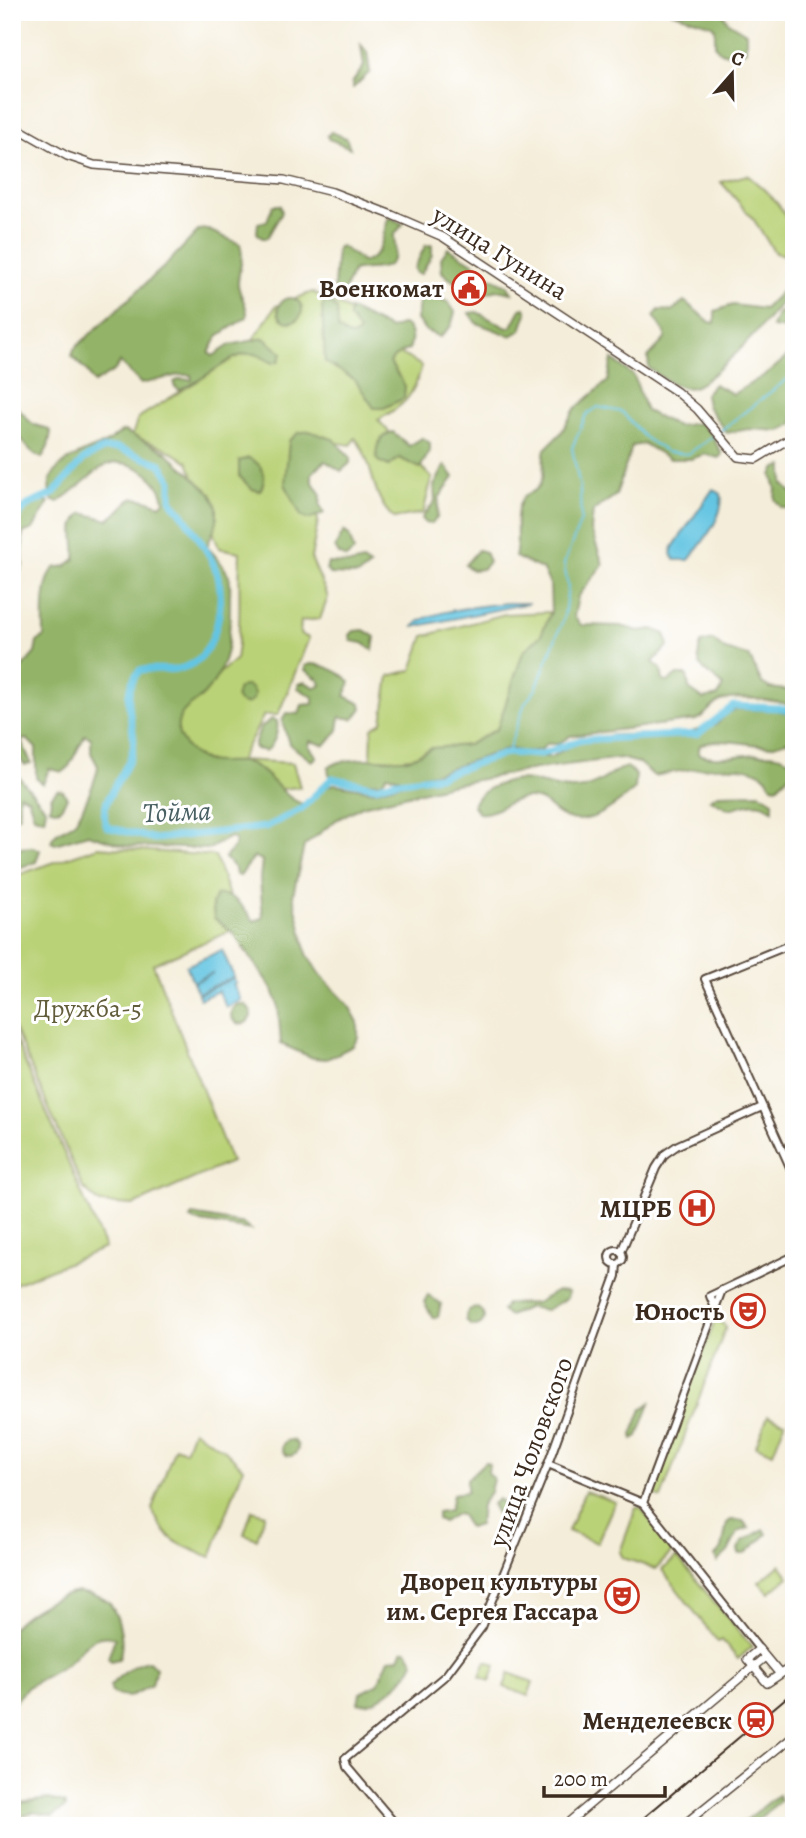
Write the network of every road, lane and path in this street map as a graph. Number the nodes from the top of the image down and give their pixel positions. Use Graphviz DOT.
graph roads {
  1 [pos="12,125"];
  2 [pos="794,436"];
  3 [pos="794,943"];
  4 [pos="762,1108"];
  5 [pos="794,1176"];
  6 [pos="621,1252"];
  7 [pos="794,1256"];
  8 [pos="617,1264"];
  9 [pos="722,1290"];
  10 [pos="715,1309"];
  11 [pos="548,1464"];
  12 [pos="643,1503"];
  13 [pos="759,1649"];
  14 [pos="765,1657"];
  15 [pos="794,1665"];
  16 [pos="754,1666"];
  17 [pos="779,1673"];
  18 [pos="794,1736"];
  19 [pos="397,1826"];
  20 [pos="564,1826"];
  21 [pos="681,1826"];
  1 -- 2 [label="main road, улица Гунина"];
  3 -- 4 [label="street"];
  4 -- 5 [label="street"];
  4 -- 6 [label="street"];
  6 -- 8 [label="street"];
  6 -- 8 [label="street"];
  7 -- 9 [label="street"];
  8 -- 11 [label="street, улица Чоловского"];
  9 -- 10 [label="street"];
  9 -- 10 [label="street"];
  10 -- 12 [label="street"];
  11 -- 12 [label="street"];
  11 -- 19 [label="street, улица Чоловского"];
  12 -- 13 [label="street"];
  13 -- 14 [label="main road"];
  13 -- 16 [label="main road"];
  14 -- 16 [label="main road"];
  14 -- 17 [label="main road"];
  15 -- 17 [label="main road"];
  16 -- 17 [label="main road"];
  16 -- 20 [label="main road"];
  18 -- 21 [label="main road"];
}
